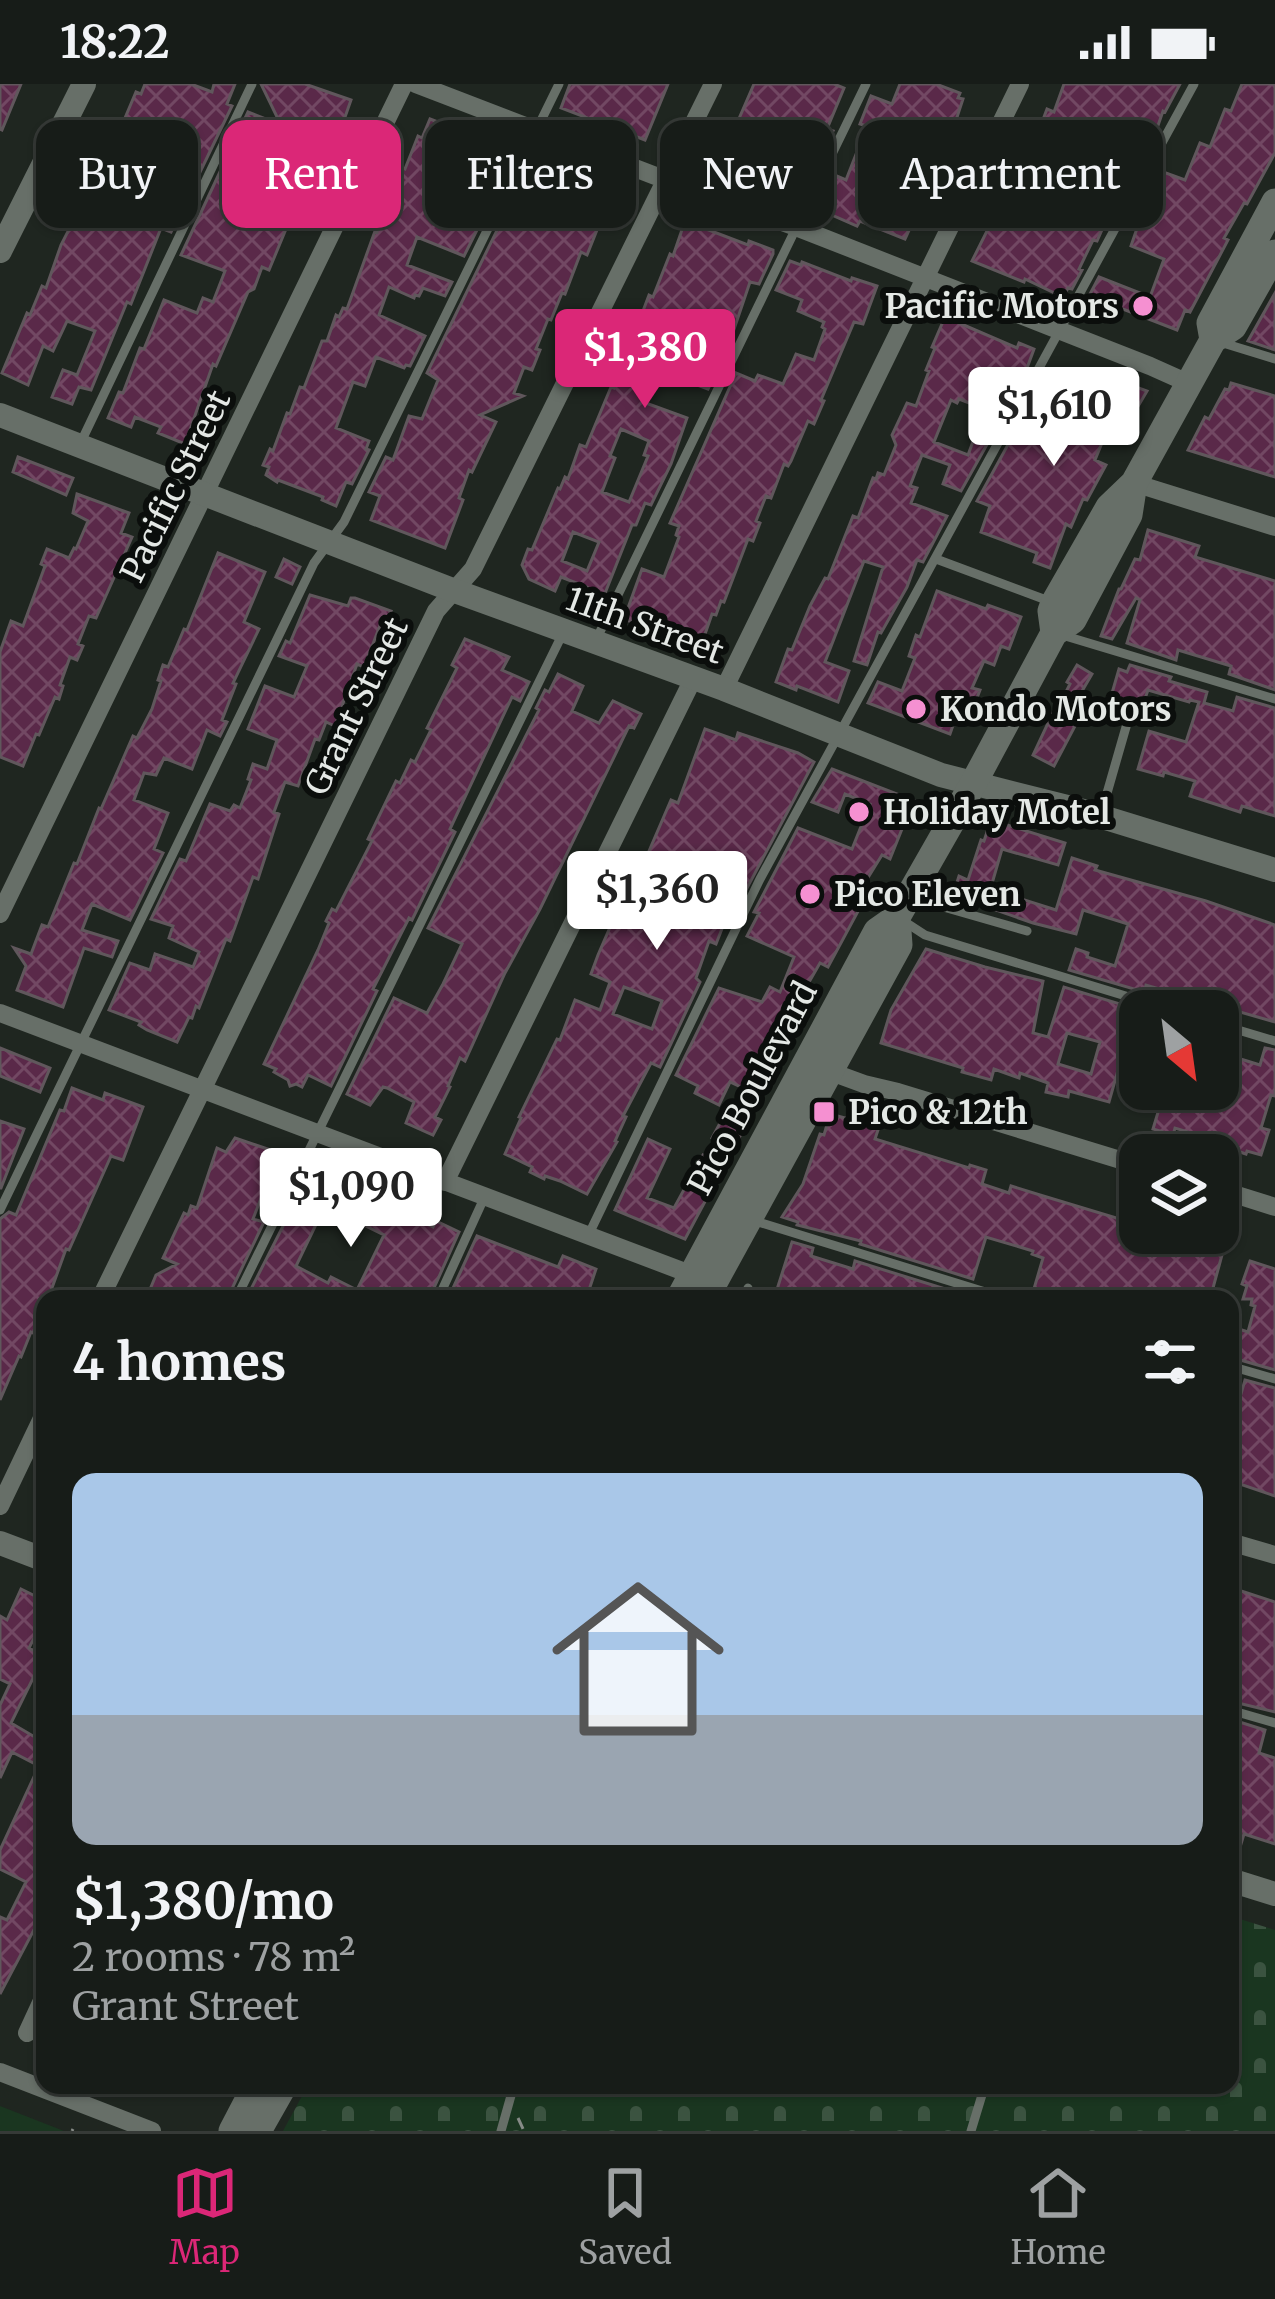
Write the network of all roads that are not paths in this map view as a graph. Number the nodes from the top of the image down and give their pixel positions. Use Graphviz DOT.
graph roads {
  1 [pos="84,84"];
  2 [pos="252,84"];
  3 [pos="404,84"];
  4 [pos="416,84"];
  5 [pos="559,84"];
  6 [pos="713,84"];
  7 [pos="866,84"];
  8 [pos="1020,84"];
  9 [pos="1194,84"];
  10 [pos="508,120"];
  11 [pos="541,120"];
  12 [pos="695,120"];
  13 [pos="834,149"];
  14 [pos="660,192"];
  15 [pos="1275,202"];
  16 [pos="488,228"];
  17 [pos="795,228"];
  18 [pos="801,228"];
  19 [pos="0,251"];
  20 [pos="1275,253"];
  21 [pos="926,278"];
  22 [pos="1060,330"];
  23 [pos="1213,340"];
  24 [pos="1275,358"];
  25 [pos="1188,383"];
  26 [pos="0,415"];
  27 [pos="79,445"];
  28 [pos="1134,483"];
  29 [pos="205,494"];
  30 [pos="1275,527"];
  31 [pos="331,541"];
  32 [pos="936,559"];
  33 [pos="455,590"];
  34 [pos="1054,603"];
  35 [pos="564,631"];
  36 [pos="1054,633"];
  37 [pos="595,643"];
  38 [pos="693,679"];
  39 [pos="724,688"];
  40 [pos="1275,699"];
  41 [pos="1126,727"];
  42 [pos="841,734"];
  43 [pos="973,784"];
  44 [pos="1100,817"];
  45 [pos="1275,870"];
  46 [pos="904,905"];
  47 [pos="0,914"];
  48 [pos="1027,931"];
  49 [pos="1119,994"];
  50 [pos="0,1013"];
  51 [pos="1239,1030"];
  52 [pos="1275,1041"];
  53 [pos="81,1044"];
  54 [pos="817,1067"];
  55 [pos="201,1088"];
  56 [pos="316,1133"];
  57 [pos="1119,1160"];
  58 [pos="446,1182"];
  59 [pos="485,1196"];
  60 [pos="1239,1196"];
  61 [pos="1275,1207"];
  62 [pos="0,1210"];
  63 [pos="749,1218"];
  64 [pos="588,1235"];
  65 [pos="698,1289"];
  66 [pos="104,1290"];
  67 [pos="241,1290"];
  68 [pos="442,1290"];
  69 [pos="978,1290"];
  70 [pos="1239,1369"];
  71 [pos="1275,1379"];
  72 [pos="36,1431"];
  73 [pos="0,1506"];
  74 [pos="0,1543"];
  75 [pos="1239,1545"];
  76 [pos="1275,1556"];
  77 [pos="36,1557"];
  78 [pos="1239,1713"];
  79 [pos="1275,1723"];
  80 [pos="1239,1883"];
  81 [pos="1275,1894"];
  82 [pos="36,2012"];
  83 [pos="26,2033"];
  84 [pos="0,2072"];
  85 [pos="36,2086"];
  86 [pos="57,2094"];
  87 [pos="251,2094"];
  88 [pos="279,2094"];
  89 [pos="512,2094"];
  90 [pos="982,2094"];
  91 [pos="152,2131"];
  92 [pos="232,2131"];
  93 [pos="258,2131"];
  94 [pos="502,2131"];
  95 [pos="971,2131"];
  1 -- 19 [label="street"];
  2 -- 27 [label="lane"];
  3 -- 29 [label="street, Pacific Street"];
  4 -- 10 [label="street"];
  5 -- 11 [label="lane"];
  6 -- 12 [label="street, Grant Street"];
  7 -- 13 [label="lane"];
  8 -- 21 [label="street"];
  9 -- 22 [label="lane"];
  14 -- 33 [label="street, Grant Street"];
  15 -- 23 [label="main road, Pico Boulevard"];
  16 -- 31 [label="lane"];
  17 -- 37 [label="lane"];
  18 -- 21 [label="street"];
  20 -- 23 [label="main road, Pico Boulevard"];
  21 -- 22 [label="street"];
  21 -- 39 [label="street"];
  22 -- 25 [label="street"];
  22 -- 32 [label="lane"];
  23 -- 24 [label="lane"];
  23 -- 25 [label="main road, Pico Boulevard"];
  25 -- 28 [label="main road, Pico Boulevard"];
  26 -- 27 [label="street, 11th Street"];
  27 -- 29 [label="street, 11th Street"];
  28 -- 30 [label="street"];
  28 -- 34 [label="main road, Pico Boulevard"];
  28 -- 36 [label="main road, Pico Boulevard"];
  29 -- 31 [label="street, 11th Street"];
  29 -- 47 [label="street, Pacific Street"];
  31 -- 33 [label="street, 11th Street"];
  31 -- 53 [label="lane"];
  32 -- 34 [label="lane"];
  32 -- 42 [label="lane"];
  33 -- 35 [label="street, 11th Street"];
  33 -- 55 [label="street, Grant Street"];
  34 -- 36 [label="main road, Pico Boulevard"];
  35 -- 37 [label="street, 11th Street"];
  35 -- 56 [label="lane"];
  36 -- 40 [label="lane"];
  36 -- 43 [label="main road, Pico Boulevard"];
  37 -- 38 [label="street, 11th Street"];
  38 -- 39 [label="street, 11th Street"];
  38 -- 58 [label="street"];
  39 -- 42 [label="street, 11th Street"];
  41 -- 44 [label="lane"];
  42 -- 43 [label="street, 11th Street"];
  42 -- 64 [label="lane"];
  43 -- 44 [label="street, 11th Street"];
  43 -- 46 [label="main road, Pico Boulevard"];
  44 -- 45 [label="street, 11th Street"];
  46 -- 48 [label="lane"];
  46 -- 49 [label="lane"];
  46 -- 54 [label="main road, Pico Boulevard"];
  50 -- 53 [label="street"];
  51 -- 52 [label="lane"];
  53 -- 55 [label="street"];
  53 -- 62 [label="lane"];
  54 -- 57 [label="street"];
  54 -- 63 [label="main road, Pico Boulevard"];
  54 -- 65 [label="main road, Pico Boulevard"];
  55 -- 56 [label="street"];
  55 -- 66 [label="street, Grant Street"];
  56 -- 58 [label="street"];
  56 -- 67 [label="lane"];
  58 -- 59 [label="street"];
  59 -- 64 [label="street"];
  59 -- 68 [label="lane"];
  60 -- 61 [label="street"];
  63 -- 65 [label="main road, Pico Boulevard"];
  63 -- 69 [label="lane"];
  64 -- 65 [label="street"];
  70 -- 71 [label="lane"];
  72 -- 73 [label="street"];
  74 -- 77 [label="street"];
  75 -- 76 [label="street"];
  78 -- 79 [label="lane"];
  80 -- 81 [label="street"];
  82 -- 83 [label="street"];
  84 -- 85 [label="street"];
  86 -- 91 [label="street"];
  87 -- 92 [label="main road"];
  88 -- 93 [label="main road"];
  89 -- 94 [label="lane"];
  90 -- 95 [label="lane"];
}
